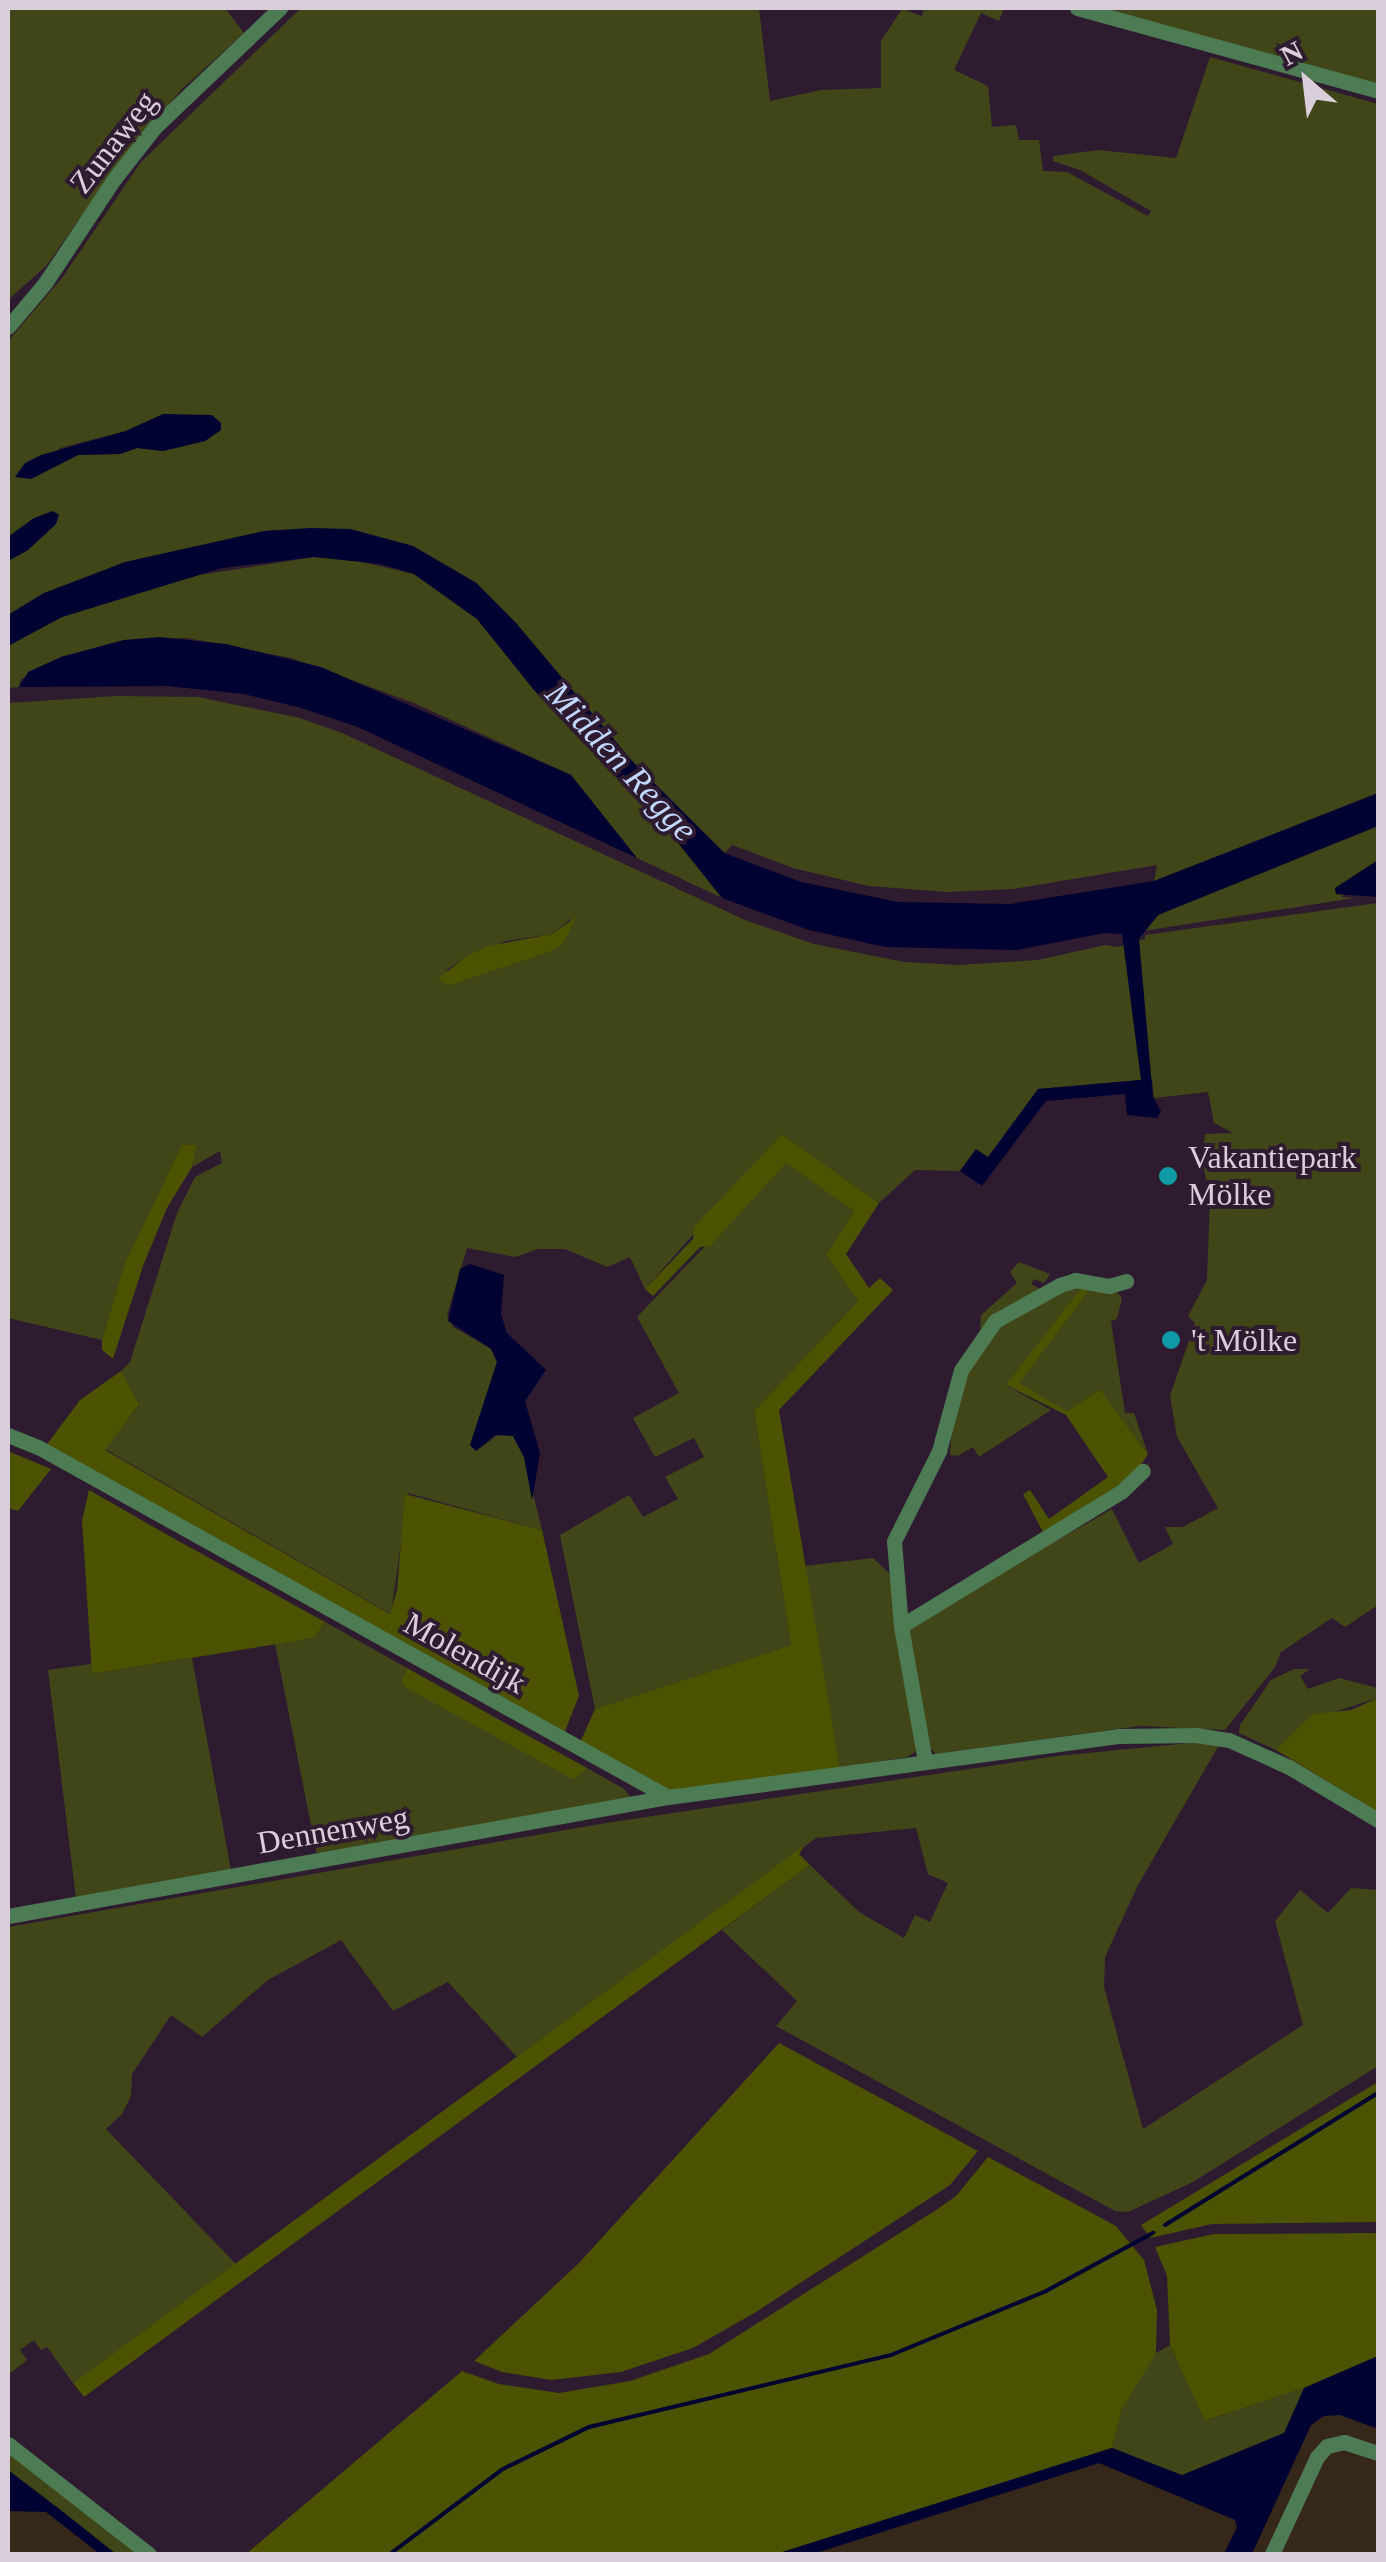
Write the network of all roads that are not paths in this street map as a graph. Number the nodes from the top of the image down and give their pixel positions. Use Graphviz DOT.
graph roads {
  1 [pos="280,8"];
  2 [pos="1076,8"];
  3 [pos="1378,91"];
  4 [pos="8,327"];
  5 [pos="1126,1282"];
  6 [pos="8,1435"];
  7 [pos="1144,1471"];
  8 [pos="901,1626"];
  9 [pos="925,1762"];
  10 [pos="668,1797"];
  11 [pos="1378,1820"];
  12 [pos="8,1916"];
  13 [pos="8,2444"];
  14 [pos="1378,2453"];
  15 [pos="149,2554"];
  16 [pos="1272,2554"];
  1 -- 4 [label="street, Zunaweg"];
  2 -- 3 [label="street"];
  5 -- 8 [label="street"];
  6 -- 10 [label="street, Molendijk"];
  7 -- 8 [label="street"];
  8 -- 9 [label="street"];
  9 -- 10 [label="street"];
  9 -- 11 [label="street"];
  10 -- 12 [label="street, Dennenweg"];
  13 -- 15 [label="street"];
  14 -- 16 [label="street"];
}
